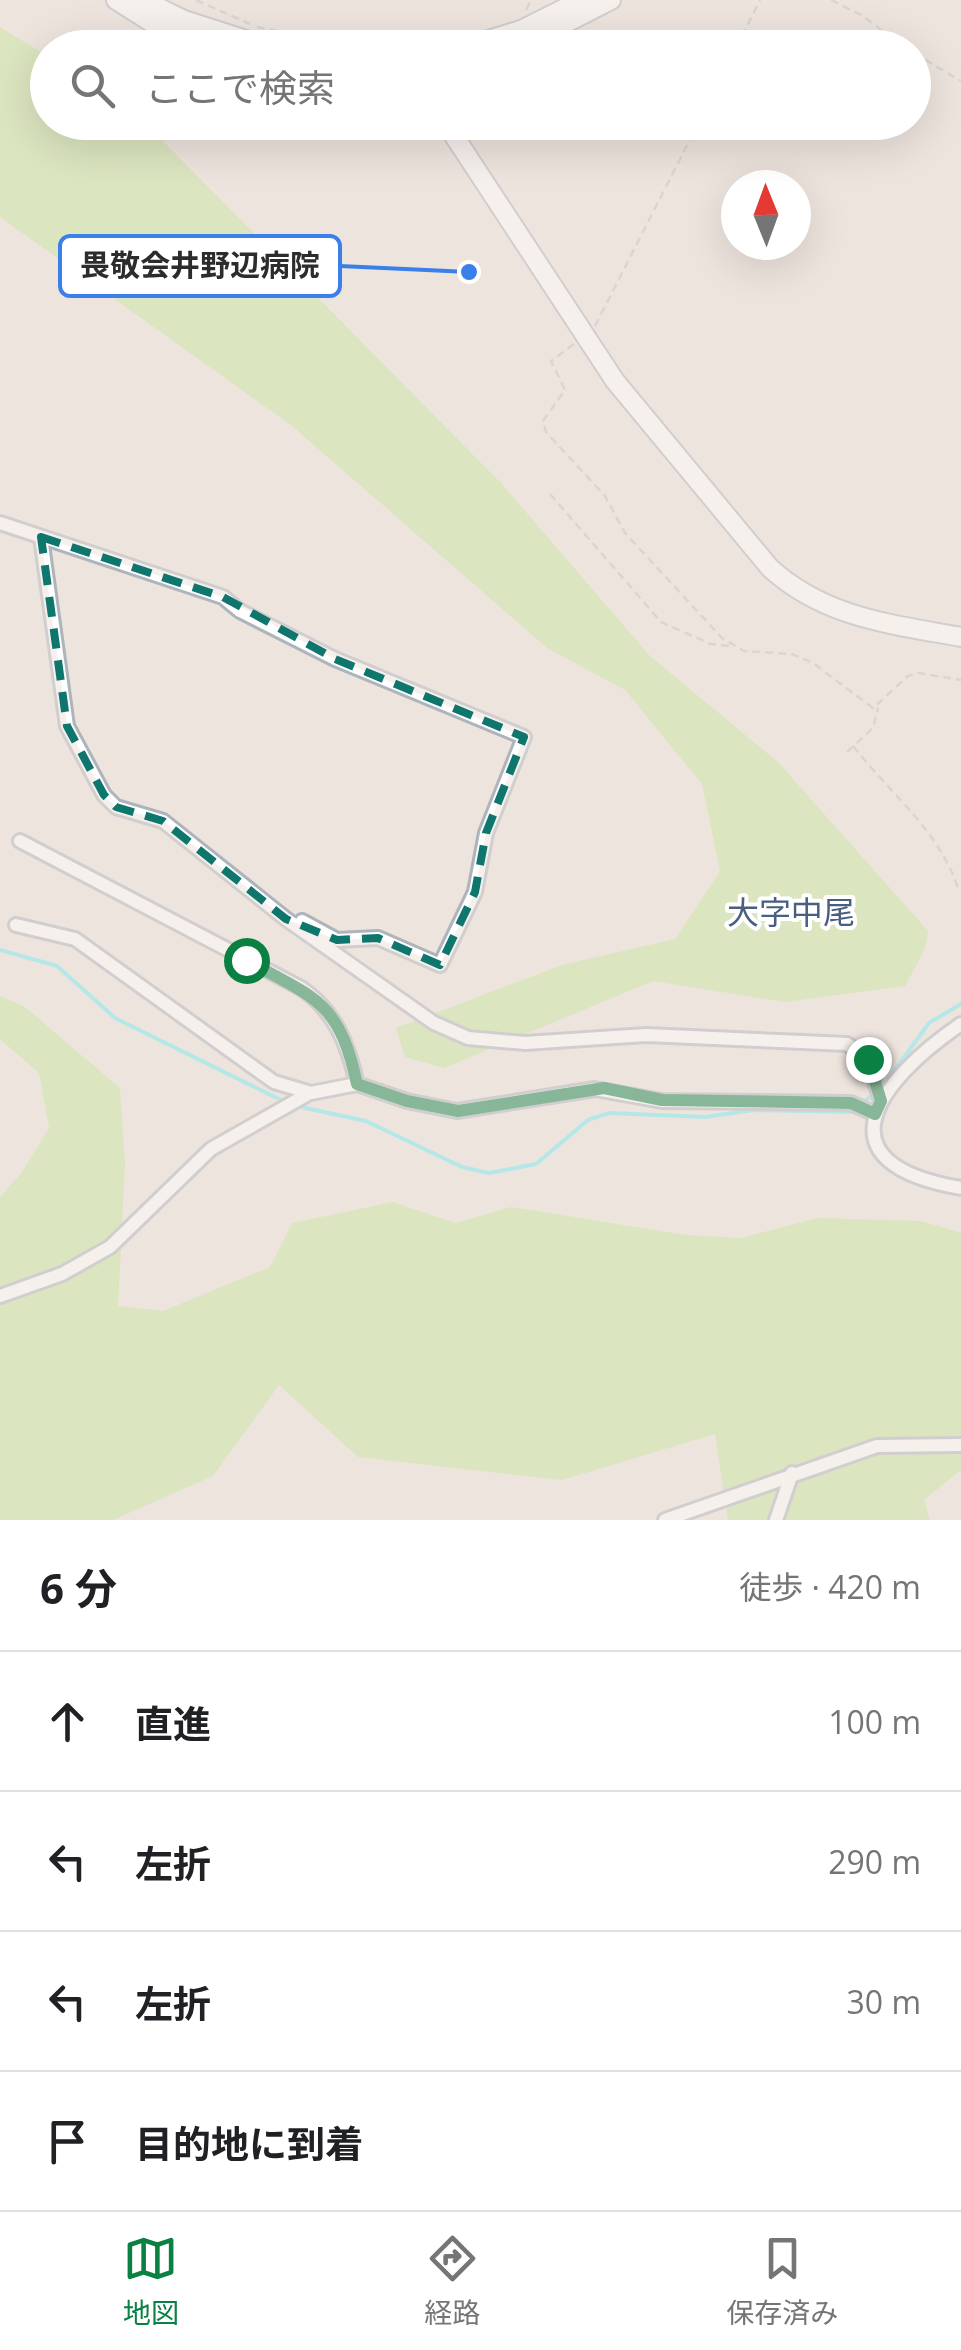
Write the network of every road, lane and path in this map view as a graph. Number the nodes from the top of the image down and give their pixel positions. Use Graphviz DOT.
graph roads {
  1 [pos="116,0"];
  2 [pos="143,0"];
  3 [pos="196,0"];
  4 [pos="531,0"];
  5 [pos="581,0"];
  6 [pos="611,0"];
  7 [pos="760,0"];
  8 [pos="830,0"];
  9 [pos="525,12"];
  10 [pos="167,30"];
  11 [pos="214,30"];
  12 [pos="281,30"];
  13 [pos="511,30"];
  14 [pos="553,30"];
  15 [pos="745,30"];
  16 [pos="881,30"];
  17 [pos="931,64"];
  18 [pos="961,81"];
  19 [pos="457,140"];
  20 [pos="690,140"];
  21 [pos="585,338"];
  22 [pos="550,494"];
  23 [pos="0,523"];
  24 [pos="42,536"];
  25 [pos="961,637"];
  26 [pos="730,646"];
  27 [pos="961,680"];
  28 [pos="878,707"];
  29 [pos="853,746"];
  30 [pos="847,752"];
  31 [pos="20,841"];
  32 [pos="959,891"];
  33 [pos="286,919"];
  34 [pos="16,925"];
  35 [pos="961,1024"];
  36 [pos="357,1084"];
  37 [pos="310,1093"];
  38 [pos="878,1107"];
  39 [pos="961,1188"];
  40 [pos="0,1296"];
  41 [pos="961,1445"];
  42 [pos="792,1473"];
  43 [pos="665,1520"];
  44 [pos="776,1520"];
  1 -- 10 [label="street"];
  2 -- 11 [label="street"];
  3 -- 12 [label="path"];
  4 -- 9 [label="path"];
  5 -- 13 [label="street"];
  6 -- 14 [label="street"];
  7 -- 15 [label="path"];
  8 -- 16 [label="path"];
  17 -- 18 [label="path"];
  19 -- 21 [label="street"];
  20 -- 21 [label="path"];
  21 -- 25 [label="street"];
  21 -- 26 [label="path"];
  22 -- 26 [label="path"];
  23 -- 24 [label="street"];
  24 -- 33 [label="street"];
  24 -- 33 [label="street"];
  26 -- 28 [label="path"];
  27 -- 28 [label="path"];
  28 -- 29 [label="path"];
  29 -- 30 [label="path"];
  29 -- 32 [label="path"];
  31 -- 36 [label="street"];
  33 -- 38 [label="street"];
  34 -- 37 [label="street"];
  35 -- 38 [label="street"];
  36 -- 37 [label="street"];
  36 -- 38 [label="street"];
  37 -- 40 [label="street"];
  38 -- 39 [label="street"];
  41 -- 42 [label="street"];
  42 -- 43 [label="street"];
  42 -- 44 [label="street"];
}
